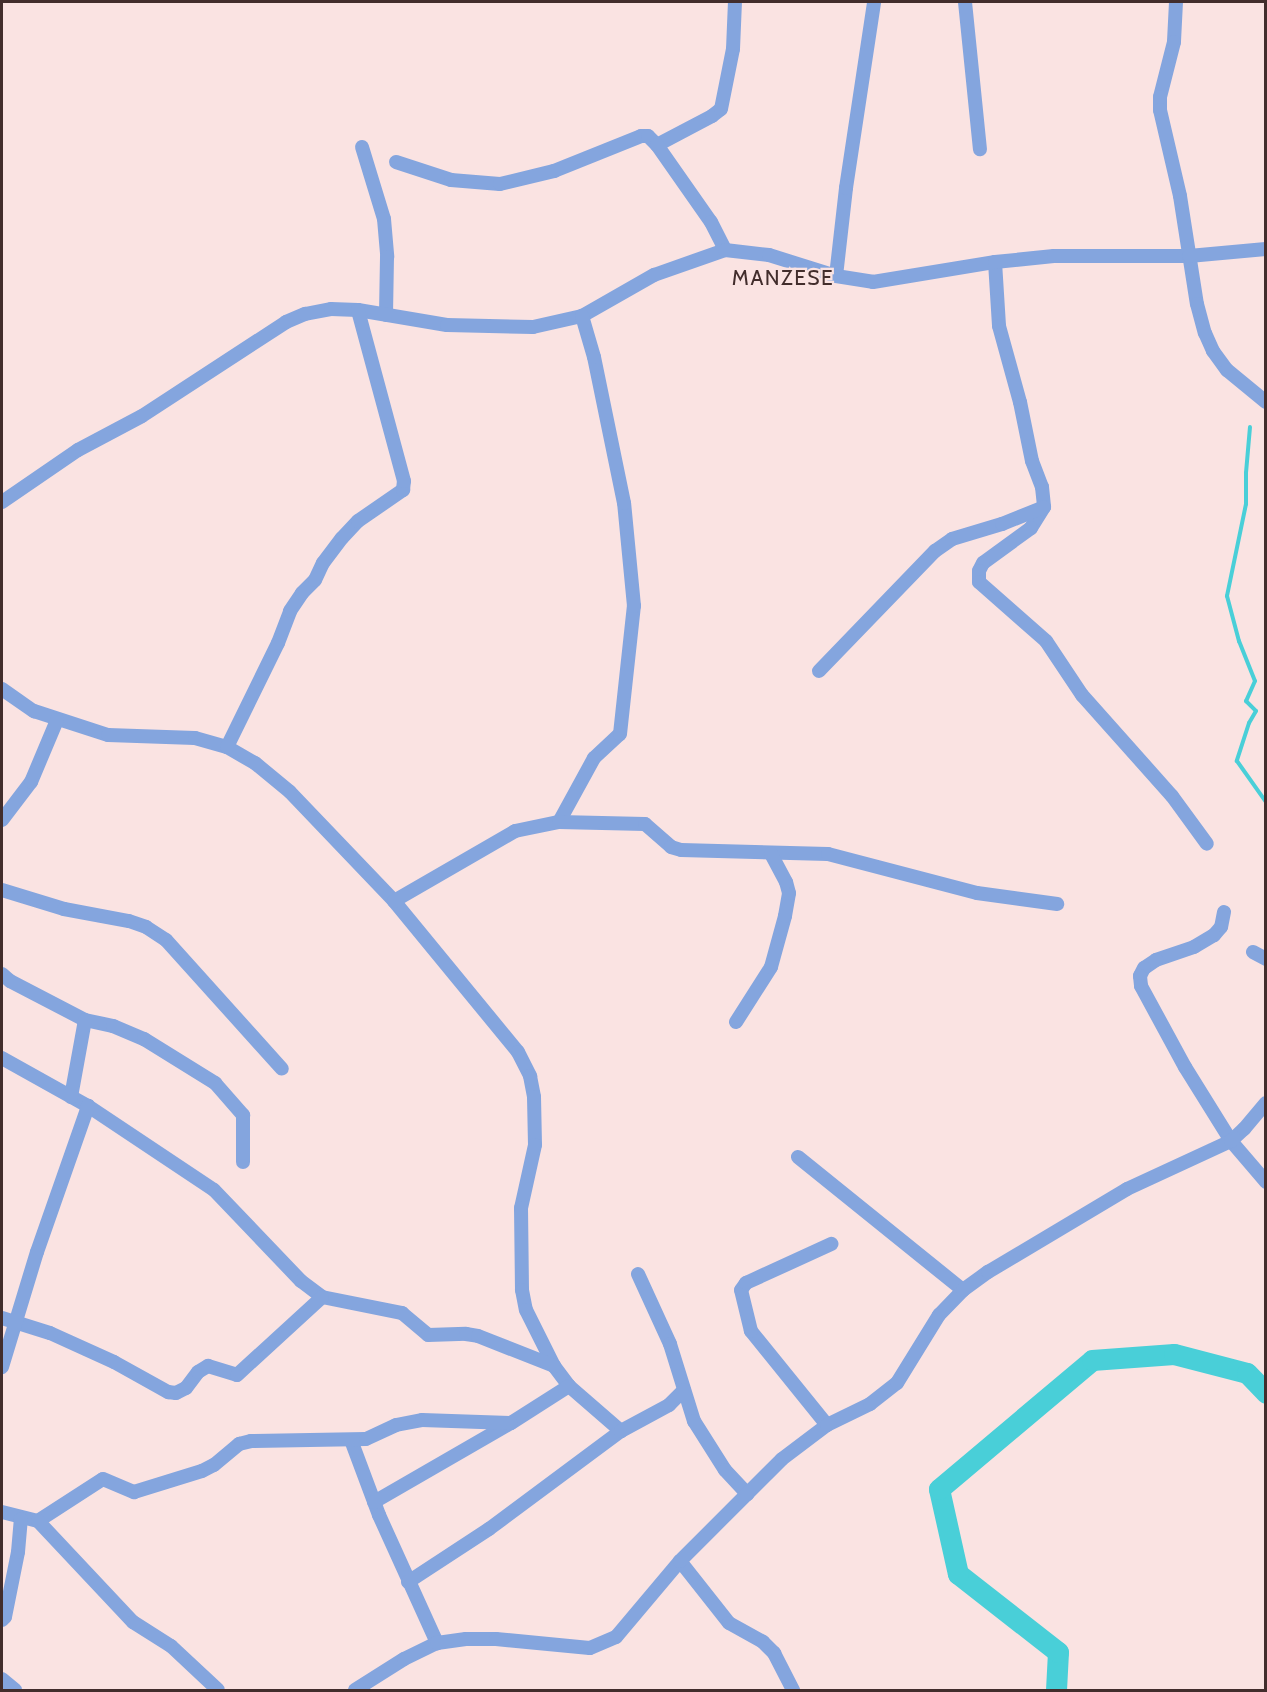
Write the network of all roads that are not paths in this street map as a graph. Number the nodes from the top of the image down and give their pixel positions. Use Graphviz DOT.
graph roads {
  1 [pos="735,2"];
  2 [pos="874,2"];
  3 [pos="965,2"];
  4 [pos="1176,2"];
  5 [pos="657,145"];
  6 [pos="362,147"];
  7 [pos="980,149"];
  8 [pos="396,162"];
  9 [pos="1266,249"];
  10 [pos="725,250"];
  11 [pos="1188,256"];
  12 [pos="995,262"];
  13 [pos="836,276"];
  14 [pos="358,310"];
  15 [pos="386,315"];
  16 [pos="582,316"];
  17 [pos="1266,402"];
  18 [pos="2,502"];
  19 [pos="1044,507"];
  20 [pos="819,671"];
  21 [pos="2,689"];
  22 [pos="57,720"];
  23 [pos="227,747"];
  24 [pos="2,820"];
  25 [pos="559,822"];
  26 [pos="1207,844"];
  27 [pos="771,854"];
  28 [pos="2,890"];
  29 [pos="394,901"];
  30 [pos="1057,904"];
  31 [pos="1224,912"];
  32 [pos="2,974"];
  33 [pos="85,1020"];
  34 [pos="736,1022"];
  35 [pos="2,1058"];
  36 [pos="282,1069"];
  37 [pos="71,1097"];
  38 [pos="1266,1103"];
  39 [pos="88,1106"];
  40 [pos="1231,1141"];
  41 [pos="798,1157"];
  42 [pos="243,1162"];
  43 [pos="1266,1182"];
  44 [pos="831,1244"];
  45 [pos="638,1274"];
  46 [pos="963,1290"];
  47 [pos="322,1297"];
  48 [pos="2,1318"];
  49 [pos="17,1322"];
  50 [pos="554,1366"];
  51 [pos="2,1367"];
  52 [pos="569,1386"];
  53 [pos="684,1390"];
  54 [pos="511,1424"];
  55 [pos="827,1425"];
  56 [pos="621,1431"];
  57 [pos="351,1440"];
  58 [pos="747,1494"];
  59 [pos="374,1502"];
  60 [pos="2,1512"];
  61 [pos="21,1519"];
  62 [pos="38,1521"];
  63 [pos="680,1561"];
  64 [pos="408,1582"];
  65 [pos="2,1620"];
  66 [pos="437,1643"];
  67 [pos="2,1679"];
  68 [pos="15,1690"];
  69 [pos="218,1690"];
  70 [pos="355,1690"];
  71 [pos="793,1690"];
  1 -- 5 [label="street"];
  2 -- 13 [label="street"];
  3 -- 7 [label="street"];
  4 -- 11 [label="street"];
  5 -- 8 [label="street"];
  5 -- 10 [label="street"];
  6 -- 15 [label="street"];
  9 -- 11 [label="street"];
  10 -- 13 [label="street"];
  10 -- 16 [label="street"];
  11 -- 12 [label="street"];
  11 -- 17 [label="street"];
  12 -- 13 [label="street"];
  12 -- 19 [label="street"];
  14 -- 15 [label="street"];
  14 -- 18 [label="street"];
  14 -- 23 [label="street"];
  15 -- 16 [label="street"];
  16 -- 25 [label="street"];
  19 -- 20 [label="street"];
  19 -- 26 [label="street"];
  21 -- 22 [label="street"];
  22 -- 23 [label="street"];
  22 -- 24 [label="street"];
  23 -- 29 [label="street"];
  25 -- 27 [label="street"];
  25 -- 29 [label="street"];
  27 -- 30 [label="street"];
  27 -- 34 [label="street"];
  28 -- 36 [label="street"];
  29 -- 50 [label="street"];
  31 -- 40 [label="street"];
  32 -- 33 [label="street"];
  33 -- 37 [label="street"];
  33 -- 42 [label="street"];
  35 -- 37 [label="street"];
  37 -- 39 [label="street"];
  38 -- 40 [label="street"];
  39 -- 47 [label="street"];
  39 -- 49 [label="street"];
  40 -- 43 [label="street"];
  40 -- 46 [label="street"];
  41 -- 46 [label="street"];
  44 -- 55 [label="street"];
  45 -- 53 [label="street"];
  46 -- 55 [label="street"];
  47 -- 49 [label="street"];
  47 -- 50 [label="street"];
  48 -- 49 [label="street"];
  49 -- 51 [label="street"];
  50 -- 52 [label="street"];
  52 -- 54 [label="street"];
  52 -- 56 [label="street"];
  53 -- 56 [label="street"];
  53 -- 58 [label="street"];
  54 -- 57 [label="street"];
  54 -- 59 [label="street"];
  55 -- 58 [label="street"];
  56 -- 64 [label="street"];
  57 -- 59 [label="street"];
  57 -- 62 [label="street"];
  58 -- 63 [label="street"];
  59 -- 64 [label="street"];
  60 -- 61 [label="street"];
  61 -- 62 [label="street"];
  61 -- 65 [label="street"];
  62 -- 69 [label="street"];
  63 -- 66 [label="street"];
  63 -- 71 [label="street"];
  64 -- 66 [label="street"];
  66 -- 70 [label="street"];
  67 -- 68 [label="street"];
}
